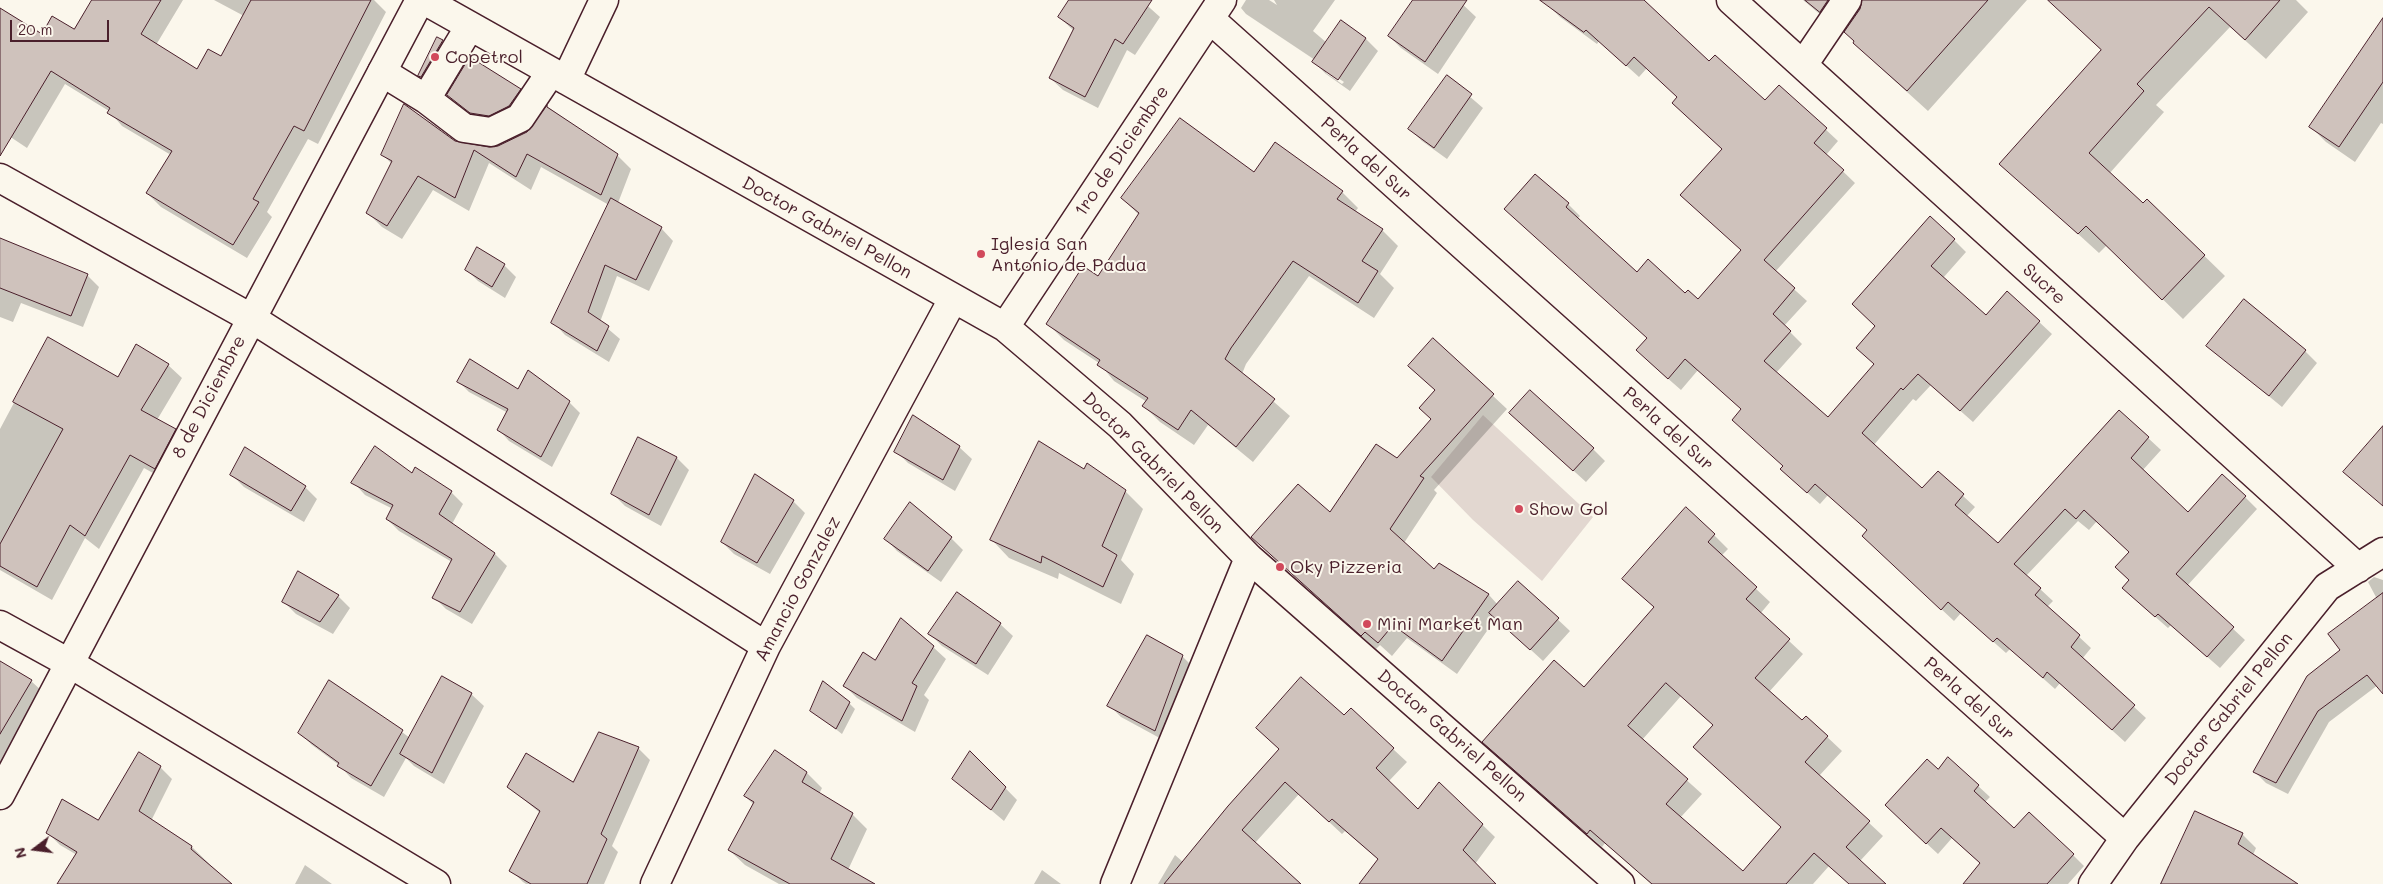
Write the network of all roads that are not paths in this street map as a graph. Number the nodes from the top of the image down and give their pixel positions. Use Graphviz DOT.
graph roads {
  1 [pos="422,0"];
  2 [pos="604,0"];
  3 [pos="1731,0"];
  4 [pos="1846,0"];
  5 [pos="1216,10"];
  6 [pos="470,26"];
  7 [pos="1803,65"];
  8 [pos="382,72"];
  9 [pos="558,76"];
  10 [pos="426,99"];
  11 [pos="0,178"];
  12 [pos="953,299"];
  13 [pos="250,318"];
  14 [pos="1005,327"];
  15 [pos="2383,552"];
  16 [pos="1249,558"];
  17 [pos="2358,568"];
  18 [pos="0,625"];
  19 [pos="766,646"];
  20 [pos="69,663"];
  21 [pos="0,795"];
  22 [pos="2125,838"];
  23 [pos="436,884"];
  24 [pos="655,884"];
  25 [pos="1116,884"];
  26 [pos="1620,884"];
  27 [pos="2093,884"];
  1 -- 6 [label="street, Doctor Gabriel Pellon"];
  1 -- 8 [label="street, 8 de Diciembre"];
  2 -- 9 [label="street"];
  3 -- 7 [label="street, Sucre"];
  4 -- 7 [label="street"];
  5 -- 14 [label="street, 1ro de Diciembre"];
  5 -- 22 [label="street, Perla del Sur"];
  6 -- 9 [label="street, Doctor Gabriel Pellon"];
  6 -- 10 [label="street"];
  7 -- 17 [label="street, Sucre"];
  8 -- 10 [label="street"];
  8 -- 13 [label="street, 8 de Diciembre"];
  9 -- 10 [label="street"];
  9 -- 12 [label="street, Doctor Gabriel Pellon"];
  11 -- 13 [label="street"];
  12 -- 14 [label="street, Doctor Gabriel Pellon"];
  12 -- 19 [label="street, Amancio Gonzalez"];
  13 -- 19 [label="street"];
  13 -- 20 [label="street, 8 de Diciembre"];
  14 -- 16 [label="street, Doctor Gabriel Pellon"];
  15 -- 17 [label="street, Doctor Gabriel Pellon"];
  16 -- 25 [label="street"];
  16 -- 26 [label="street, Doctor Gabriel Pellon"];
  17 -- 22 [label="street, Doctor Gabriel Pellon"];
  18 -- 20 [label="street"];
  19 -- 24 [label="street, Amancio Gonzalez"];
  20 -- 21 [label="street, 8 de Diciembre"];
  20 -- 23 [label="street"];
  22 -- 27 [label="street, Doctor Gabriel Pellon"];
}
